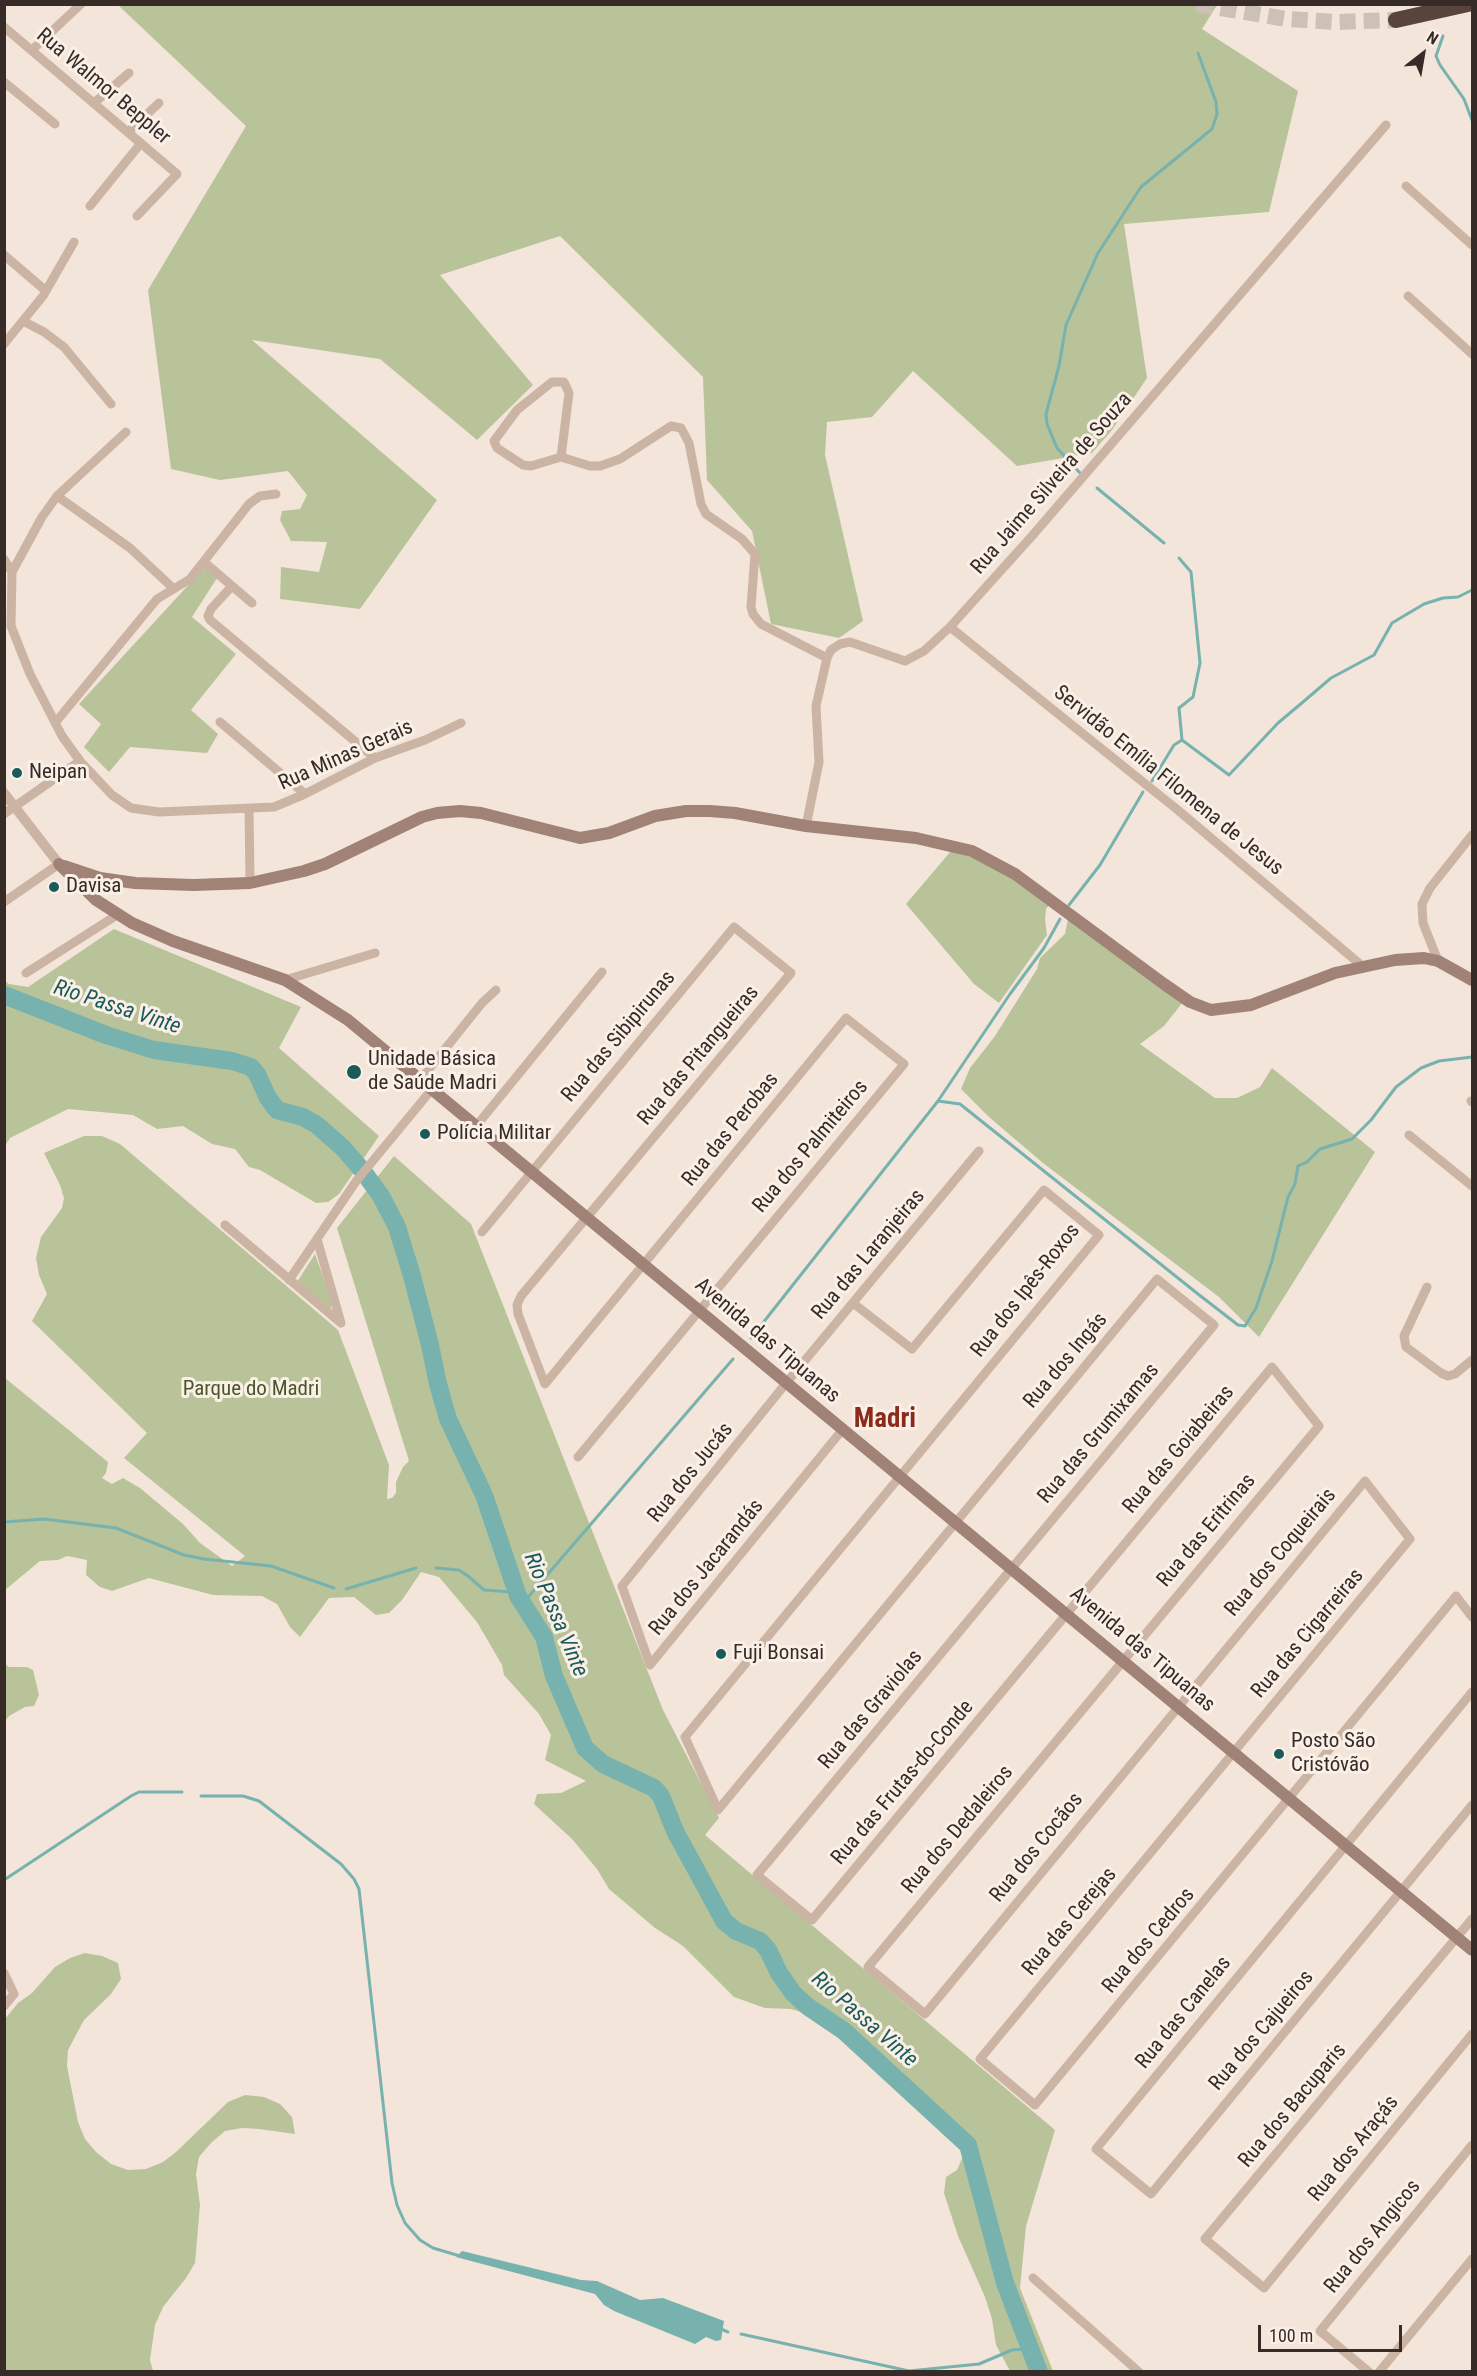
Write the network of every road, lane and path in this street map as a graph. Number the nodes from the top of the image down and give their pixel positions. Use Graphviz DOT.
graph roads {
  1 [pos="81,4"];
  2 [pos="1468,4"];
  3 [pos="1396,20"];
  4 [pos="4,27"];
  5 [pos="32,50"];
  6 [pos="129,73"];
  7 [pos="4,82"];
  8 [pos="94,103"];
  9 [pos="159,103"];
  10 [pos="55,124"];
  11 [pos="1386,125"];
  12 [pos="128,132"];
  13 [pos="141,143"];
  14 [pos="1406,186"];
  15 [pos="90,206"];
  16 [pos="137,216"];
  17 [pos="74,242"];
  18 [pos="1473,245"];
  19 [pos="4,255"];
  20 [pos="46,291"];
  21 [pos="1408,296"];
  22 [pos="23,321"];
  23 [pos="4,344"];
  24 [pos="1473,354"];
  25 [pos="111,404"];
  26 [pos="126,432"];
  27 [pos="561,457"];
  28 [pos="276,494"];
  29 [pos="57,496"];
  30 [pos="4,559"];
  31 [pos="204,562"];
  32 [pos="12,572"];
  33 [pos="232,586"];
  34 [pos="174,589"];
  35 [pos="252,603"];
  36 [pos="950,627"];
  37 [pos="827,658"];
  38 [pos="220,722"];
  39 [pos="55,723"];
  40 [pos="462,723"];
  41 [pos="375,758"];
  42 [pos="80,761"];
  43 [pos="4,793"];
  44 [pos="305,794"];
  45 [pos="15,807"];
  46 [pos="249,809"];
  47 [pos="4,814"];
  48 [pos="806,826"];
  49 [pos="1473,835"];
  50 [pos="59,864"];
  51 [pos="250,883"];
  52 [pos="4,902"];
  53 [pos="117,915"];
  54 [pos="734,927"];
  55 [pos="375,953"];
  56 [pos="1438,961"];
  57 [pos="1361,965"];
  58 [pos="602,972"];
  59 [pos="26,973"];
  60 [pos="285,980"];
  61 [pos="1472,980"];
  62 [pos="496,990"];
  63 [pos="846,1018"];
  64 [pos="421,1078"];
  65 [pos="433,1088"];
  66 [pos="477,1125"];
  67 [pos="1409,1135"];
  68 [pos="979,1151"];
  69 [pos="532,1171"];
  70 [pos="1473,1186"];
  71 [pos="587,1218"];
  72 [pos="225,1225"];
  73 [pos="482,1232"];
  74 [pos="317,1239"];
  75 [pos="644,1264"];
  76 [pos="290,1280"];
  77 [pos="1427,1287"];
  78 [pos="853,1303"];
  79 [pos="700,1310"];
  80 [pos="1214,1325"];
  81 [pos="1473,1360"];
  82 [pos="787,1382"];
  83 [pos="1319,1426"];
  84 [pos="843,1429"];
  85 [pos="578,1457"];
  86 [pos="900,1475"];
  87 [pos="956,1522"];
  88 [pos="1410,1539"];
  89 [pos="1012,1567"];
  90 [pos="622,1586"];
  91 [pos="1066,1613"];
  92 [pos="1473,1617"];
  93 [pos="1123,1660"];
  94 [pos="1473,1692"];
  95 [pos="1178,1706"];
  96 [pos="1234,1752"];
  97 [pos="1290,1799"];
  98 [pos="1473,1805"];
  99 [pos="1346,1845"];
  100 [pos="757,1875"];
  101 [pos="1401,1891"];
  102 [pos="1473,1919"];
  103 [pos="1457,1937"];
  104 [pos="1473,1950"];
  105 [pos="4,1973"];
  106 [pos="4,2006"];
  107 [pos="925,2014"];
  108 [pos="1473,2034"];
  109 [pos="1035,2105"];
  110 [pos="1473,2145"];
  111 [pos="1150,2194"];
  112 [pos="1473,2259"];
  113 [pos="1033,2278"];
  114 [pos="1264,2288"];
  115 [pos="1139,2372"];
  116 [pos="1369,2372"];
  117 [pos="1379,2372"];
  1 -- 5 [label="street"];
  2 -- 3 [label="highway"];
  4 -- 5 [label="street, Rua Walmor Beppler"];
  5 -- 8 [label="street, Rua Walmor Beppler"];
  6 -- 8 [label="street"];
  7 -- 10 [label="street"];
  8 -- 12 [label="street, Rua Walmor Beppler"];
  9 -- 12 [label="street"];
  11 -- 36 [label="street, Rua Jaime Silveira de Souza"];
  12 -- 13 [label="street, Rua Walmor Beppler"];
  13 -- 15 [label="street"];
  13 -- 16 [label="street, Rua Walmor Beppler"];
  14 -- 18 [label="street"];
  17 -- 20 [label="street"];
  19 -- 20 [label="street"];
  20 -- 22 [label="street"];
  21 -- 24 [label="street"];
  22 -- 23 [label="street"];
  22 -- 25 [label="street"];
  26 -- 29 [label="street"];
  27 -- 27 [label="street"];
  27 -- 37 [label="street"];
  28 -- 31 [label="street"];
  29 -- 32 [label="street"];
  29 -- 34 [label="street"];
  30 -- 32 [label="street"];
  31 -- 33 [label="street"];
  31 -- 34 [label="street"];
  32 -- 39 [label="street, Rua Minas Gerais"];
  33 -- 35 [label="street"];
  33 -- 41 [label="street"];
  34 -- 39 [label="street"];
  36 -- 37 [label="street, Rua Jaime Silveira de Souza"];
  36 -- 57 [label="street, Servidão Emília Filomena de Jesus"];
  37 -- 48 [label="street"];
  38 -- 44 [label="street"];
  39 -- 42 [label="street, Rua Minas Gerais"];
  40 -- 41 [label="street, Rua Minas Gerais"];
  41 -- 44 [label="street, Rua Minas Gerais"];
  42 -- 45 [label="street"];
  42 -- 46 [label="street, Rua Minas Gerais"];
  43 -- 45 [label="street"];
  44 -- 46 [label="street, Rua Minas Gerais"];
  45 -- 47 [label="street"];
  45 -- 50 [label="street"];
  46 -- 51 [label="street"];
  48 -- 51 [label="main road"];
  48 -- 57 [label="main road"];
  49 -- 56 [label="street"];
  50 -- 51 [label="main road"];
  50 -- 52 [label="street"];
  50 -- 53 [label="main road, Avenida das Tipuanas"];
  53 -- 59 [label="street"];
  53 -- 60 [label="main road, Avenida das Tipuanas"];
  54 -- 69 [label="street, Rua das Sibipirunas"];
  54 -- 71 [label="street, Rua das Pitangueiras"];
  55 -- 60 [label="street"];
  56 -- 57 [label="main road"];
  56 -- 61 [label="main road"];
  58 -- 66 [label="street"];
  60 -- 64 [label="main road, Avenida das Tipuanas"];
  62 -- 64 [label="street"];
  63 -- 75 [label="street, Rua das Perobas"];
  63 -- 79 [label="street, Rua dos Palmiteiros"];
  64 -- 65 [label="main road, Avenida das Tipuanas"];
  65 -- 66 [label="main road, Avenida das Tipuanas"];
  65 -- 74 [label="street"];
  66 -- 69 [label="main road, Avenida das Tipuanas"];
  67 -- 70 [label="street"];
  68 -- 78 [label="street, Rua das Laranjeiras"];
  69 -- 71 [label="main road, Avenida das Tipuanas"];
  69 -- 73 [label="street, Rua das Sibipirunas"];
  71 -- 75 [label="main road, Avenida das Tipuanas"];
  71 -- 75 [label="street, Rua das Perobas"];
  72 -- 76 [label="street"];
  74 -- 76 [label="street"];
  74 -- 76 [label="street"];
  75 -- 79 [label="main road, Avenida das Tipuanas"];
  77 -- 81 [label="street"];
  78 -- 82 [label="street, Rua das Laranjeiras"];
  78 -- 86 [label="street, Rua dos Ipês-Roxos"];
  79 -- 82 [label="main road, Avenida das Tipuanas"];
  79 -- 85 [label="street"];
  80 -- 87 [label="street, Rua dos Ingás"];
  80 -- 89 [label="street, Rua das Grumixamas"];
  82 -- 84 [label="main road, Avenida das Tipuanas"];
  82 -- 90 [label="street, Rua dos Jucás"];
  83 -- 91 [label="street, Rua das Goiabeiras"];
  83 -- 93 [label="street, Rua das Eritrinas"];
  84 -- 86 [label="main road, Avenida das Tipuanas"];
  84 -- 90 [label="street, Rua dos Jacarandás"];
  86 -- 87 [label="main road, Avenida das Tipuanas"];
  86 -- 87 [label="street"];
  87 -- 89 [label="main road, Avenida das Tipuanas"];
  88 -- 95 [label="street, Rua dos Coqueirais"];
  88 -- 96 [label="street, Rua das Cigarreiras"];
  89 -- 91 [label="main road, Avenida das Tipuanas"];
  89 -- 100 [label="street, Rua das Graviolas"];
  91 -- 93 [label="main road, Avenida das Tipuanas"];
  91 -- 100 [label="street, Rua das Frutas-do-Conde"];
  92 -- 97 [label="street, Rua dos Cedros"];
  93 -- 95 [label="main road, Avenida das Tipuanas"];
  93 -- 107 [label="street, Rua dos Dedaleiros"];
  94 -- 99 [label="street"];
  95 -- 96 [label="main road, Avenida das Tipuanas"];
  95 -- 107 [label="street, Rua dos Cocãos"];
  96 -- 97 [label="main road, Avenida das Tipuanas"];
  96 -- 109 [label="street, Rua das Cerejas"];
  97 -- 99 [label="main road, Avenida das Tipuanas"];
  97 -- 109 [label="street, Rua dos Cedros"];
  98 -- 101 [label="street, Rua dos Cajueiros"];
  99 -- 101 [label="main road, Avenida das Tipuanas"];
  99 -- 111 [label="street, Rua das Canelas"];
  101 -- 103 [label="main road, Avenida das Tipuanas"];
  101 -- 111 [label="street, Rua dos Cajueiros"];
  102 -- 103 [label="street"];
  103 -- 104 [label="main road, Avenida das Tipuanas"];
  103 -- 114 [label="street, Rua dos Bacuparis"];
  105 -- 106 [label="street"];
  108 -- 114 [label="street, Rua dos Araçás"];
  110 -- 116 [label="street, Rua dos Angicos"];
  112 -- 117 [label="street"];
  113 -- 115 [label="street"];
}
